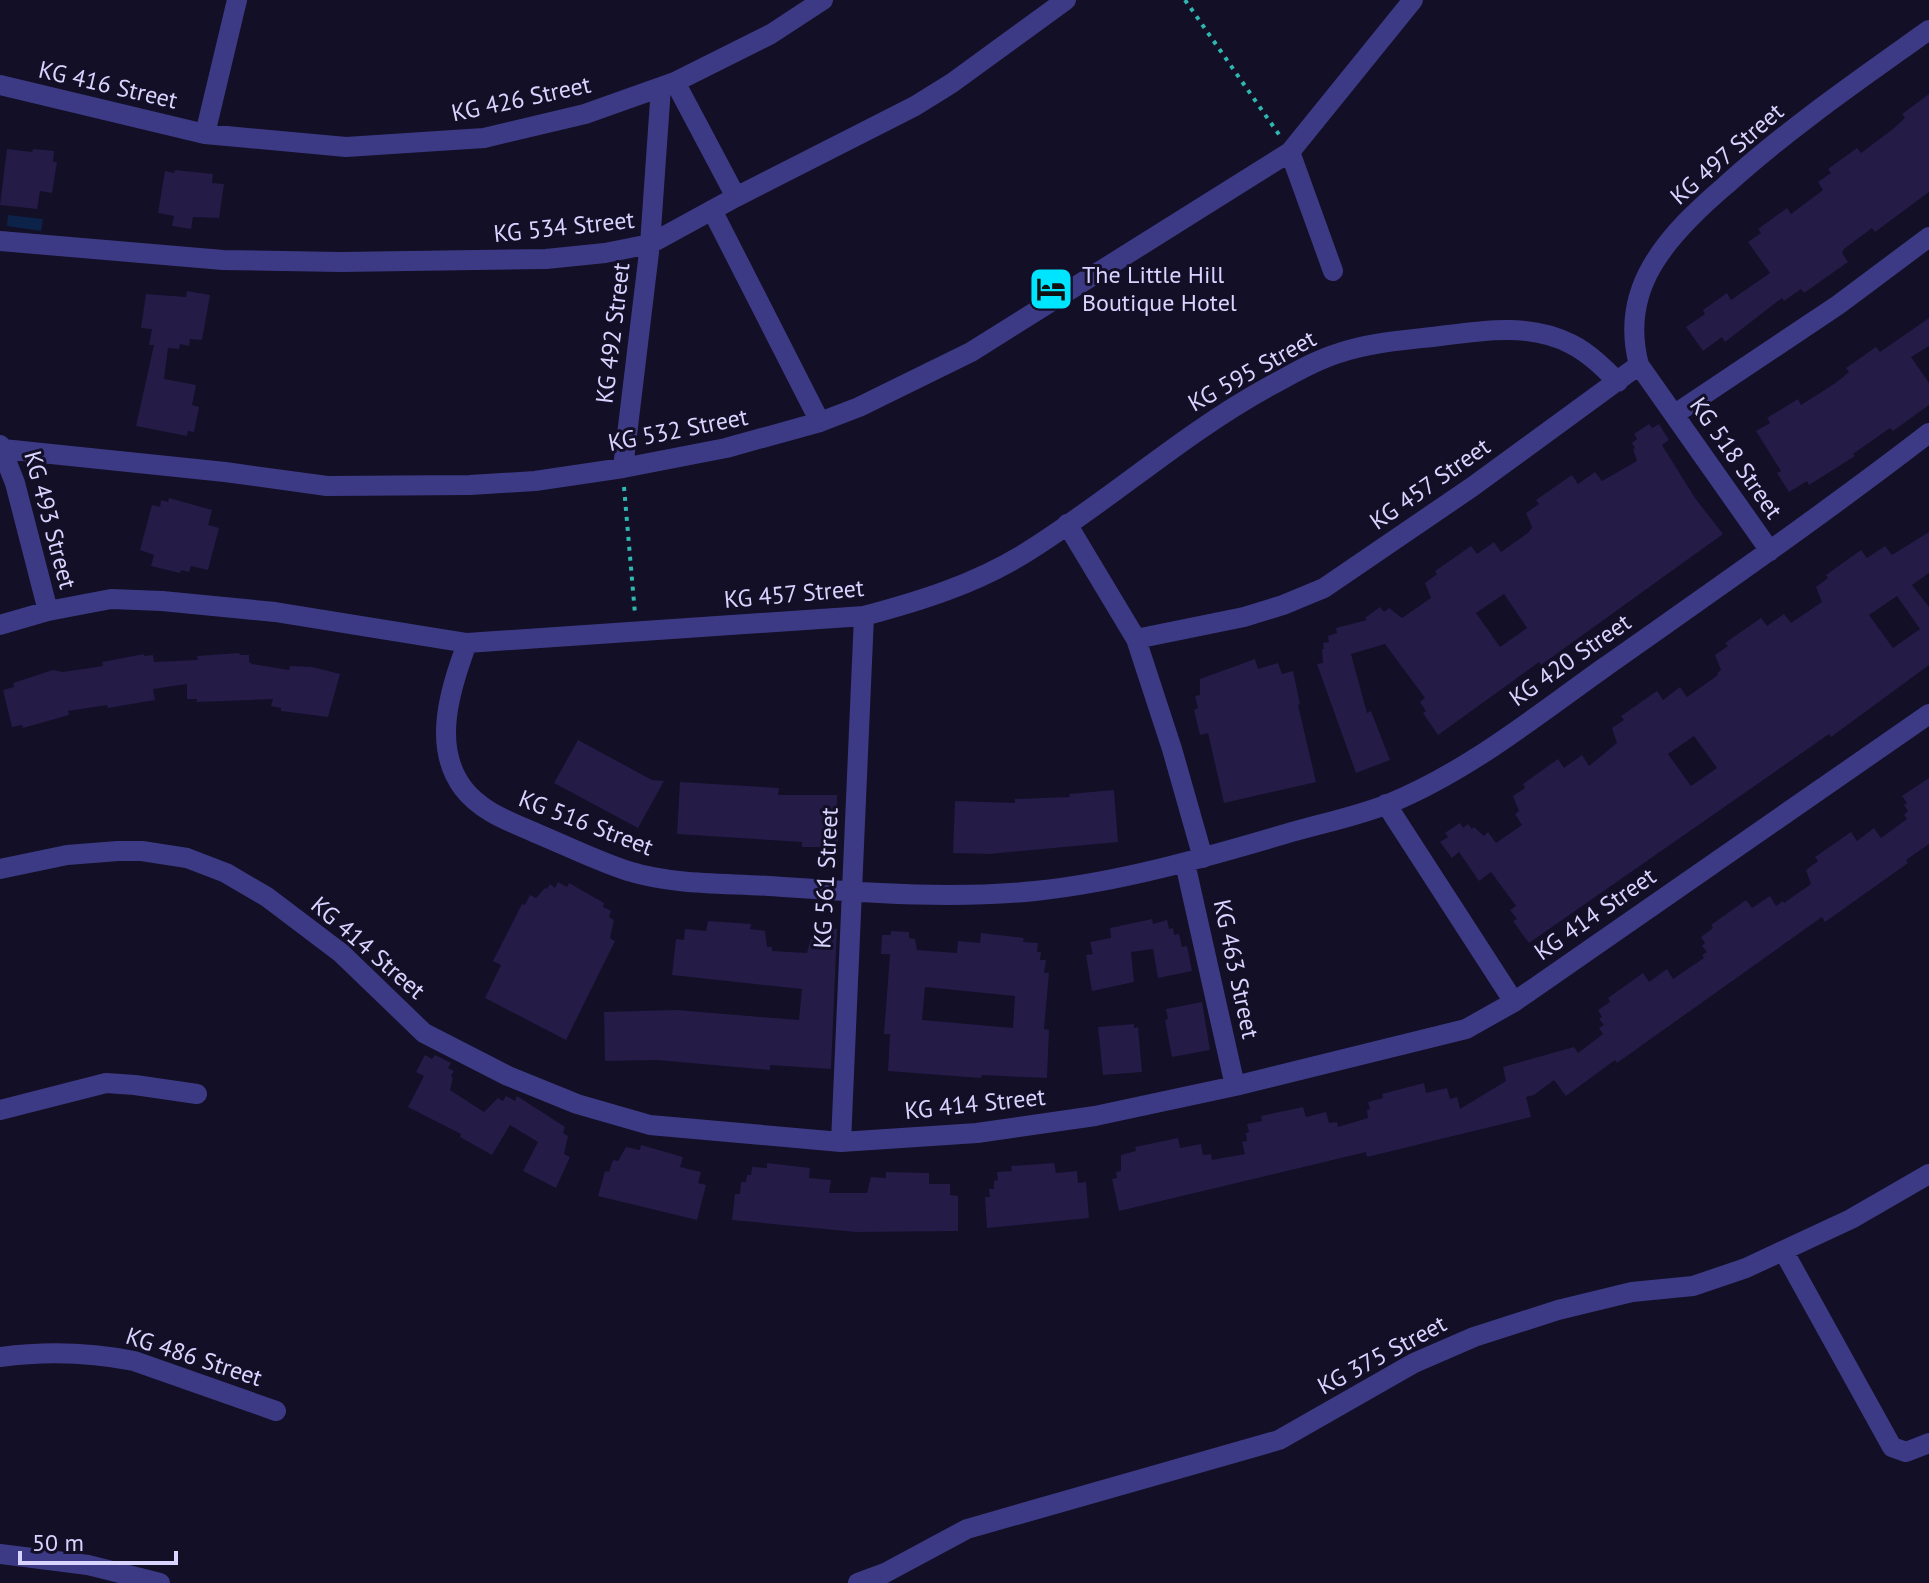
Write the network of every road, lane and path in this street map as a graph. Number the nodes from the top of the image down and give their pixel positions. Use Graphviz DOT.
graph roads {
  1 [pos="237,0"];
  2 [pos="823,0"];
  3 [pos="1066,0"];
  4 [pos="1185,0"];
  5 [pos="1412,0"];
  6 [pos="1929,30"];
  7 [pos="0,85"];
  8 [pos="668,85"];
  9 [pos="205,134"];
  10 [pos="1290,152"];
  11 [pos="736,197"];
  12 [pos="712,210"];
  13 [pos="1929,237"];
  14 [pos="0,241"];
  15 [pos="650,244"];
  16 [pos="1333,271"];
  17 [pos="1639,365"];
  18 [pos="1618,382"];
  19 [pos="1675,414"];
  20 [pos="820,422"];
  21 [pos="1929,433"];
  22 [pos="2,447"];
  23 [pos="623,468"];
  24 [pos="1067,524"];
  25 [pos="1770,551"];
  26 [pos="48,611"];
  27 [pos="864,616"];
  28 [pos="0,625"];
  29 [pos="636,632"];
  30 [pos="1136,639"];
  31 [pos="467,643"];
  32 [pos="1929,714"];
  33 [pos="1386,804"];
  34 [pos="1194,860"];
  35 [pos="0,869"];
  36 [pos="851,893"];
  37 [pos="1514,1002"];
  38 [pos="1235,1086"];
  39 [pos="197,1094"];
  40 [pos="0,1110"];
  41 [pos="841,1142"];
  42 [pos="1929,1174"];
  43 [pos="1784,1252"];
  44 [pos="0,1357"];
  45 [pos="276,1411"];
  46 [pos="1929,1443"];
  47 [pos="0,1554"];
  48 [pos="160,1583"];
  49 [pos="858,1583"];
  1 -- 9 [label="street"];
  2 -- 8 [label="street, KG 426 Street"];
  3 -- 11 [label="street, KG 534 Street"];
  4 -- 10 [label="path"];
  5 -- 10 [label="street, KG 532 Street"];
  6 -- 17 [label="street, KG 497 Street"];
  7 -- 9 [label="street, KG 416 Street"];
  8 -- 9 [label="street, KG 426 Street"];
  8 -- 11 [label="street"];
  8 -- 15 [label="street, KG 492 Street"];
  10 -- 16 [label="street"];
  10 -- 20 [label="street, KG 532 Street"];
  11 -- 12 [label="street, KG 534 Street"];
  12 -- 15 [label="street, KG 534 Street"];
  12 -- 20 [label="street"];
  13 -- 19 [label="street"];
  14 -- 15 [label="street, KG 534 Street"];
  15 -- 23 [label="street, KG 492 Street"];
  17 -- 18 [label="street, KG 457 Street"];
  17 -- 19 [label="street, KG 518 Street"];
  18 -- 24 [label="street, KG 595 Street"];
  18 -- 30 [label="street, KG 457 Street"];
  19 -- 25 [label="street, KG 518 Street"];
  20 -- 23 [label="street, KG 532 Street"];
  21 -- 25 [label="street, KG 420 Street"];
  22 -- 23 [label="street, KG 532 Street"];
  22 -- 26 [label="street, KG 493 Street"];
  23 -- 29 [label="path"];
  24 -- 27 [label="street, KG 457 Street"];
  24 -- 30 [label="street"];
  25 -- 33 [label="street, KG 420 Street"];
  26 -- 28 [label="street, KG 457 Street"];
  26 -- 31 [label="street, KG 457 Street"];
  27 -- 29 [label="street, KG 457 Street"];
  27 -- 36 [label="street, KG 561 Street"];
  29 -- 31 [label="street, KG 457 Street"];
  30 -- 34 [label="street, KG 463 Street"];
  31 -- 36 [label="street, KG 516 Street"];
  32 -- 37 [label="street, KG 414 Street"];
  33 -- 34 [label="street, KG 420 Street"];
  33 -- 37 [label="street"];
  34 -- 36 [label="street, KG 516 Street"];
  34 -- 38 [label="street, KG 463 Street"];
  35 -- 41 [label="street, KG 414 Street"];
  36 -- 41 [label="street, KG 561 Street"];
  37 -- 38 [label="street, KG 414 Street"];
  38 -- 41 [label="street, KG 414 Street"];
  39 -- 40 [label="street"];
  42 -- 43 [label="street, KG 375 Street"];
  43 -- 46 [label="street"];
  43 -- 49 [label="street, KG 375 Street"];
  44 -- 45 [label="street, KG 486 Street"];
  47 -- 48 [label="street"];
}
